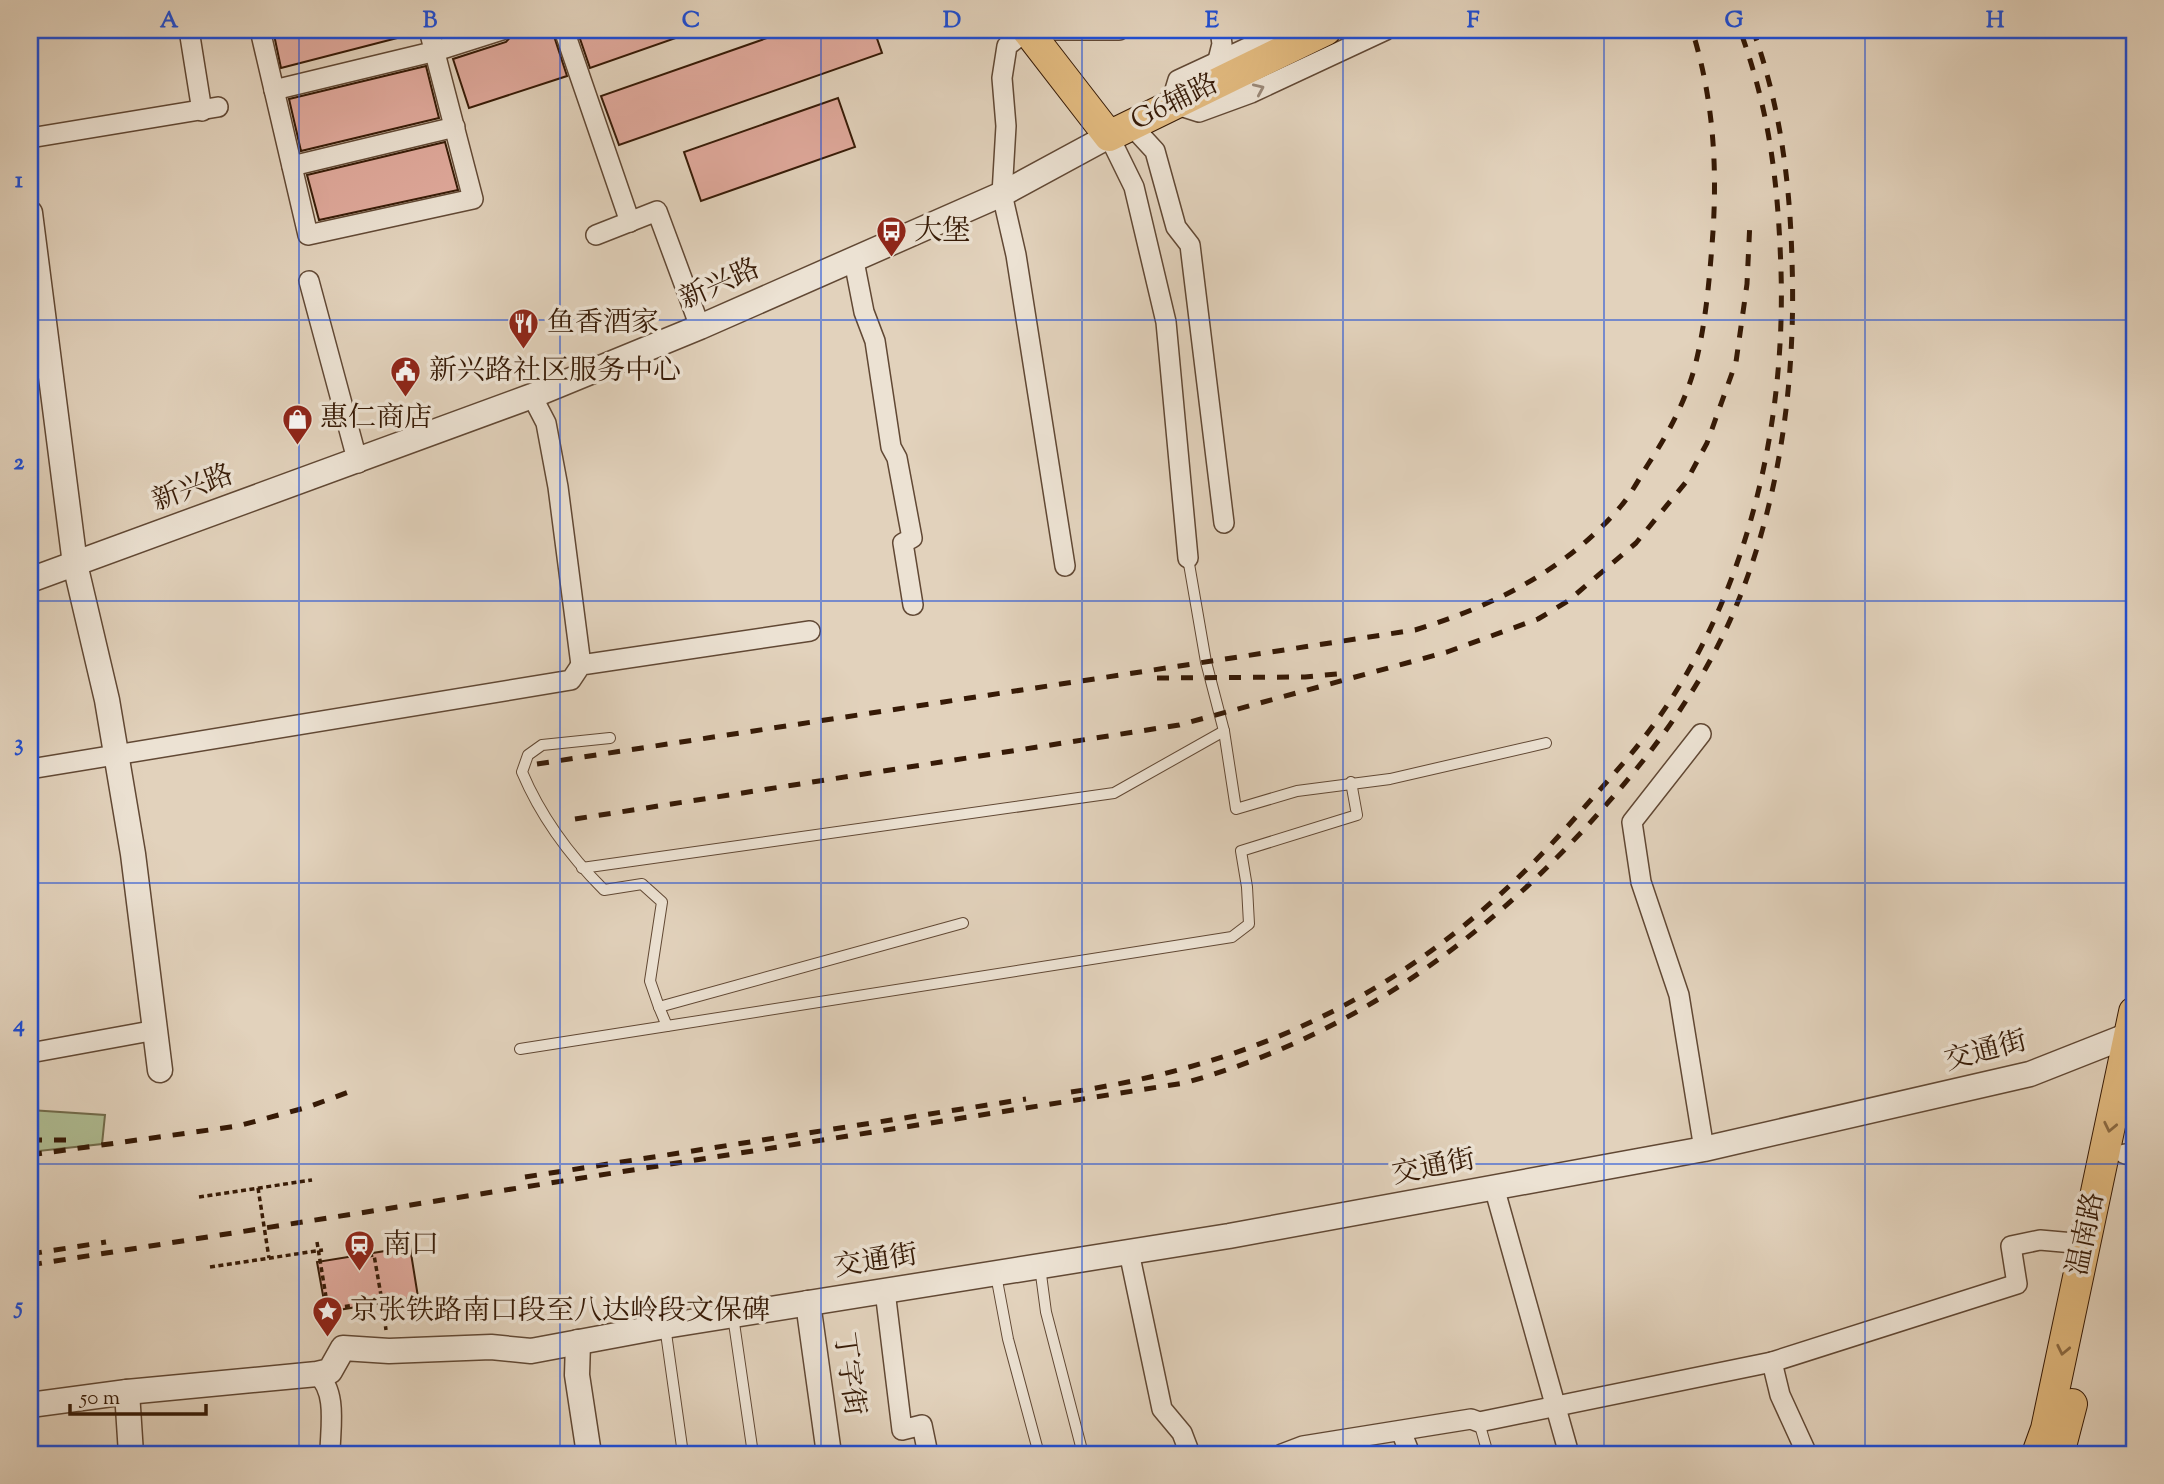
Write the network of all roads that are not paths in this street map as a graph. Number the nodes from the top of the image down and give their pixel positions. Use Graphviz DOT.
graph roads {
  1 [pos="189,30"];
  2 [pos="260,30"];
  3 [pos="429,30"];
  4 [pos="502,30"];
  5 [pos="564,30"];
  6 [pos="1027,30"];
  7 [pos="1119,30"];
  8 [pos="1220,30"];
  9 [pos="1286,30"];
  10 [pos="1326,30"];
  11 [pos="1386,30"];
  12 [pos="436,51"];
  13 [pos="1217,64"];
  14 [pos="274,90"];
  15 [pos="1171,103"];
  16 [pos="455,127"];
  17 [pos="1120,130"];
  18 [pos="30,138"];
  19 [pos="292,166"];
  20 [pos="30,193"];
  21 [pos="1002,194"];
  22 [pos="30,201"];
  23 [pos="30,213"];
  24 [pos="629,222"];
  25 [pos="596,235"];
  26 [pos="854,261"];
  27 [pos="309,281"];
  28 [pos="700,327"];
  29 [pos="532,396"];
  30 [pos="358,463"];
  31 [pos="1224,523"];
  32 [pos="1188,558"];
  33 [pos="75,564"];
  34 [pos="1065,566"];
  35 [pos="30,580"];
  36 [pos="913,605"];
  37 [pos="810,631"];
  38 [pos="581,665"];
  39 [pos="1224,731"];
  40 [pos="1701,734"];
  41 [pos="610,738"];
  42 [pos="1546,743"];
  43 [pos="116,755"];
  44 [pos="30,769"];
  45 [pos="1351,782"];
  46 [pos="582,868"];
  47 [pos="963,923"];
  48 [pos="659,1007"];
  49 [pos="2133,1025"];
  50 [pos="667,1026"];
  51 [pos="156,1030"];
  52 [pos="520,1049"];
  53 [pos="30,1053"];
  54 [pos="160,1070"];
  55 [pos="2134,1109"];
  56 [pos="1704,1149"];
  57 [pos="2130,1154"];
  58 [pos="1494,1187"];
  59 [pos="2085,1244"];
  60 [pos="1129,1252"];
  61 [pos="1040,1266"];
  62 [pos="996,1273"];
  63 [pos="885,1291"];
  64 [pos="808,1303"];
  65 [pos="733,1315"];
  66 [pos="665,1326"];
  67 [pos="578,1342"];
  68 [pos="1772,1362"];
  69 [pos="317,1374"];
  70 [pos="127,1392"];
  71 [pos="30,1405"];
  72 [pos="1555,1405"];
  73 [pos="1479,1422"];
  74 [pos="1401,1431"];
  75 [pos="1304,1450"];
  76 [pos="131,1454"];
  77 [pos="330,1454"];
  78 [pos="589,1454"];
  79 [pos="683,1454"];
  80 [pos="753,1454"];
  81 [pos="829,1454"];
  82 [pos="928,1454"];
  83 [pos="1039,1454"];
  84 [pos="1083,1454"];
  85 [pos="1189,1454"];
  86 [pos="1282,1454"];
  87 [pos="1410,1454"];
  88 [pos="1488,1454"];
  89 [pos="1569,1454"];
  90 [pos="1807,1454"];
  91 [pos="2037,1454"];
  92 [pos="2059,1454"];
  1 -- 18 [label="street"];
  2 -- 14 [label="street"];
  3 -- 12 [label="street"];
  4 -- 12 [label="street"];
  5 -- 24 [label="street"];
  6 -- 7 [label="street"];
  6 -- 17 [label="main road, G6辅路"];
  6 -- 21 [label="street"];
  8 -- 13 [label="street"];
  9 -- 13 [label="street"];
  10 -- 15 [label="main road, G6辅路"];
  15 -- 11 [label="street, one-way"];
  12 -- 14 [label="street"];
  12 -- 16 [label="street"];
  13 -- 15 [label="street"];
  14 -- 19 [label="street"];
  15 -- 17 [label="main road, G6辅路"];
  16 -- 19 [label="street"];
  16 -- 19 [label="street"];
  17 -- 21 [label="street, 新兴路"];
  17 -- 31 [label="street"];
  17 -- 32 [label="street"];
  20 -- 22 [label="street"];
  21 -- 26 [label="street, 新兴路"];
  21 -- 34 [label="street"];
  23 -- 33 [label="street"];
  24 -- 25 [label="street"];
  24 -- 28 [label="street"];
  26 -- 28 [label="street, 新兴路"];
  26 -- 36 [label="street"];
  27 -- 30 [label="street"];
  28 -- 29 [label="street, 新兴路"];
  29 -- 33 [label="street, 新兴路"];
  29 -- 38 [label="street"];
  32 -- 39 [label="lane"];
  33 -- 35 [label="street, 新兴路"];
  33 -- 43 [label="street"];
  37 -- 38 [label="street"];
  38 -- 43 [label="street"];
  39 -- 45 [label="lane"];
  39 -- 46 [label="lane"];
  40 -- 56 [label="street"];
  41 -- 46 [label="lane"];
  42 -- 45 [label="lane"];
  43 -- 44 [label="street"];
  43 -- 51 [label="street"];
  45 -- 50 [label="lane"];
  46 -- 48 [label="lane"];
  47 -- 48 [label="lane"];
  48 -- 50 [label="lane"];
  49 -- 56 [label="street, 交通街"];
  49 -- 59 [label="main road, 温南路, one-way"];
  50 -- 52 [label="lane"];
  51 -- 53 [label="street"];
  51 -- 54 [label="street"];
  55 -- 57 [label="main road, 温南路"];
  56 -- 58 [label="street, 交通街"];
  57 -- 92 [label="main road, 温南路"];
  58 -- 60 [label="street, 交通街"];
  58 -- 72 [label="street"];
  59 -- 68 [label="street"];
  59 -- 91 [label="main road, 温南路, one-way"];
  60 -- 61 [label="street, 交通街"];
  60 -- 85 [label="street"];
  61 -- 62 [label="street, 交通街"];
  61 -- 84 [label="lane"];
  62 -- 63 [label="street, 交通街"];
  62 -- 83 [label="lane"];
  63 -- 64 [label="street, 交通街"];
  63 -- 82 [label="street"];
  64 -- 65 [label="street, 交通街"];
  64 -- 81 [label="street, 丁字街"];
  65 -- 66 [label="street, 交通街"];
  65 -- 80 [label="lane"];
  66 -- 67 [label="street, 交通街"];
  66 -- 79 [label="lane"];
  67 -- 69 [label="street, 交通街"];
  67 -- 78 [label="street"];
  68 -- 72 [label="street"];
  68 -- 90 [label="street"];
  69 -- 70 [label="street"];
  69 -- 77 [label="street"];
  70 -- 71 [label="street"];
  70 -- 76 [label="street"];
  72 -- 73 [label="street"];
  72 -- 89 [label="street"];
  73 -- 74 [label="street"];
  73 -- 88 [label="lane"];
  74 -- 75 [label="street"];
  74 -- 87 [label="street"];
  75 -- 86 [label="street"];
}
